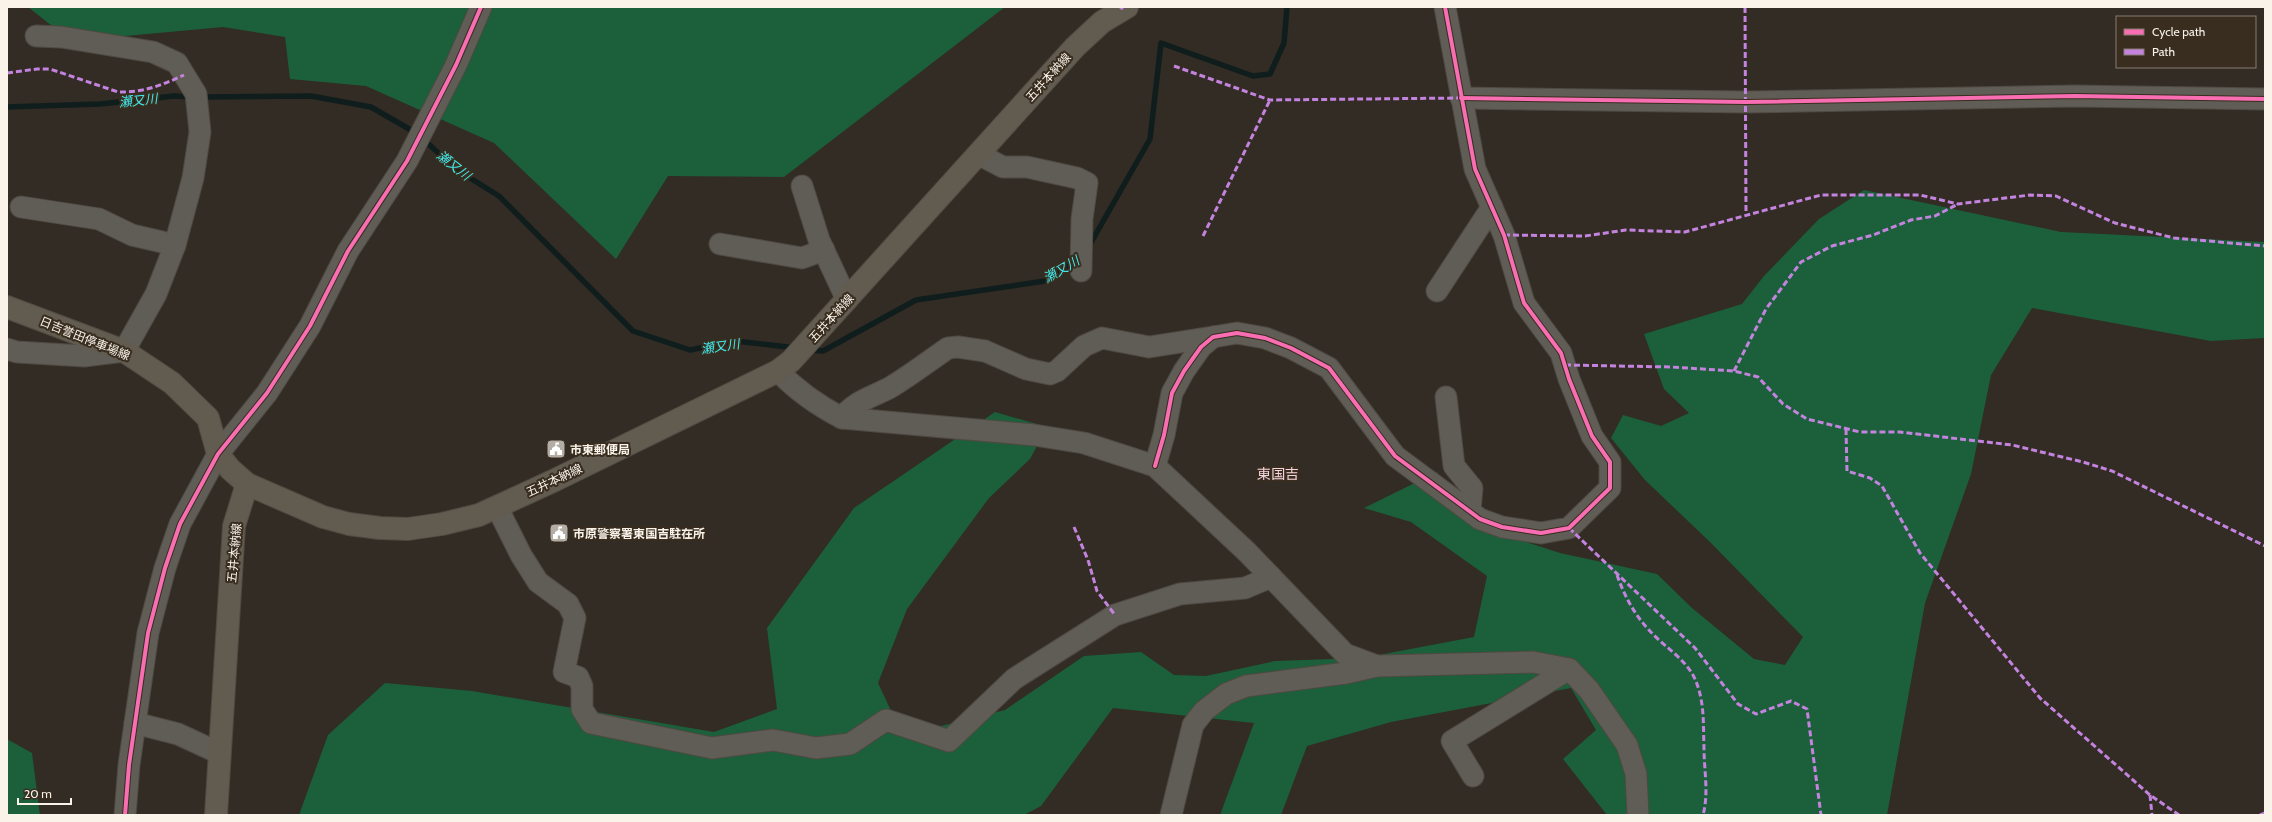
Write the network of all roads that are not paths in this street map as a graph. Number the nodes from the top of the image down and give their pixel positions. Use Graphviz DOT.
graph roads {
  1 [pos="481,7"];
  2 [pos="1127,7"];
  3 [pos="1445,7"];
  4 [pos="36,36"];
  5 [pos="1461,98"];
  6 [pos="2265,99"];
  7 [pos="978,154"];
  8 [pos="802,186"];
  9 [pos="21,207"];
  10 [pos="1492,207"];
  11 [pos="720,244"];
  12 [pos="175,245"];
  13 [pos="824,250"];
  14 [pos="1081,271"];
  15 [pos="1437,291"];
  16 [pos="847,300"];
  17 [pos="7,307"];
  18 [pos="1214,338"];
  19 [pos="7,349"];
  20 [pos="124,351"];
  21 [pos="778,371"];
  22 [pos="1446,397"];
  23 [pos="842,418"];
  24 [pos="218,454"];
  25 [pos="1155,466"];
  26 [pos="246,484"];
  27 [pos="497,507"];
  28 [pos="1470,511"];
  29 [pos="1271,577"];
  30 [pos="1376,666"];
  31 [pos="1569,669"];
  32 [pos="135,724"];
  33 [pos="219,753"];
  34 [pos="1473,776"];
  35 [pos="125,815"];
  36 [pos="216,815"];
  37 [pos="1171,815"];
  38 [pos="1638,815"];
  1 -- 24 [label="street"];
  2 -- 7 [label="main road, 五井本納線"];
  3 -- 5 [label="street"];
  4 -- 12 [label="street"];
  5 -- 6 [label="street"];
  5 -- 10 [label="street"];
  7 -- 14 [label="street"];
  7 -- 16 [label="main road, 五井本納線"];
  8 -- 13 [label="street"];
  9 -- 12 [label="street"];
  10 -- 15 [label="street"];
  10 -- 28 [label="street"];
  11 -- 13 [label="street"];
  12 -- 20 [label="street"];
  13 -- 16 [label="street"];
  16 -- 21 [label="main road, 五井本納線"];
  17 -- 20 [label="main road, 日吉誉田停車場線"];
  18 -- 23 [label="street"];
  18 -- 25 [label="street"];
  18 -- 28 [label="street"];
  19 -- 20 [label="street"];
  20 -- 24 [label="main road, 日吉誉田停車場線"];
  21 -- 23 [label="street"];
  21 -- 27 [label="main road, 五井本納線"];
  22 -- 28 [label="street"];
  23 -- 25 [label="street"];
  24 -- 26 [label="main road, 日吉誉田停車場線"];
  24 -- 32 [label="street"];
  25 -- 29 [label="street"];
  26 -- 27 [label="main road, 五井本納線"];
  26 -- 33 [label="main road, 五井本納線"];
  27 -- 29 [label="street"];
  29 -- 30 [label="street"];
  30 -- 31 [label="street"];
  30 -- 37 [label="street"];
  31 -- 34 [label="street"];
  31 -- 38 [label="street"];
  32 -- 33 [label="street"];
  32 -- 35 [label="street"];
  33 -- 36 [label="main road, 五井本納線"];
}
